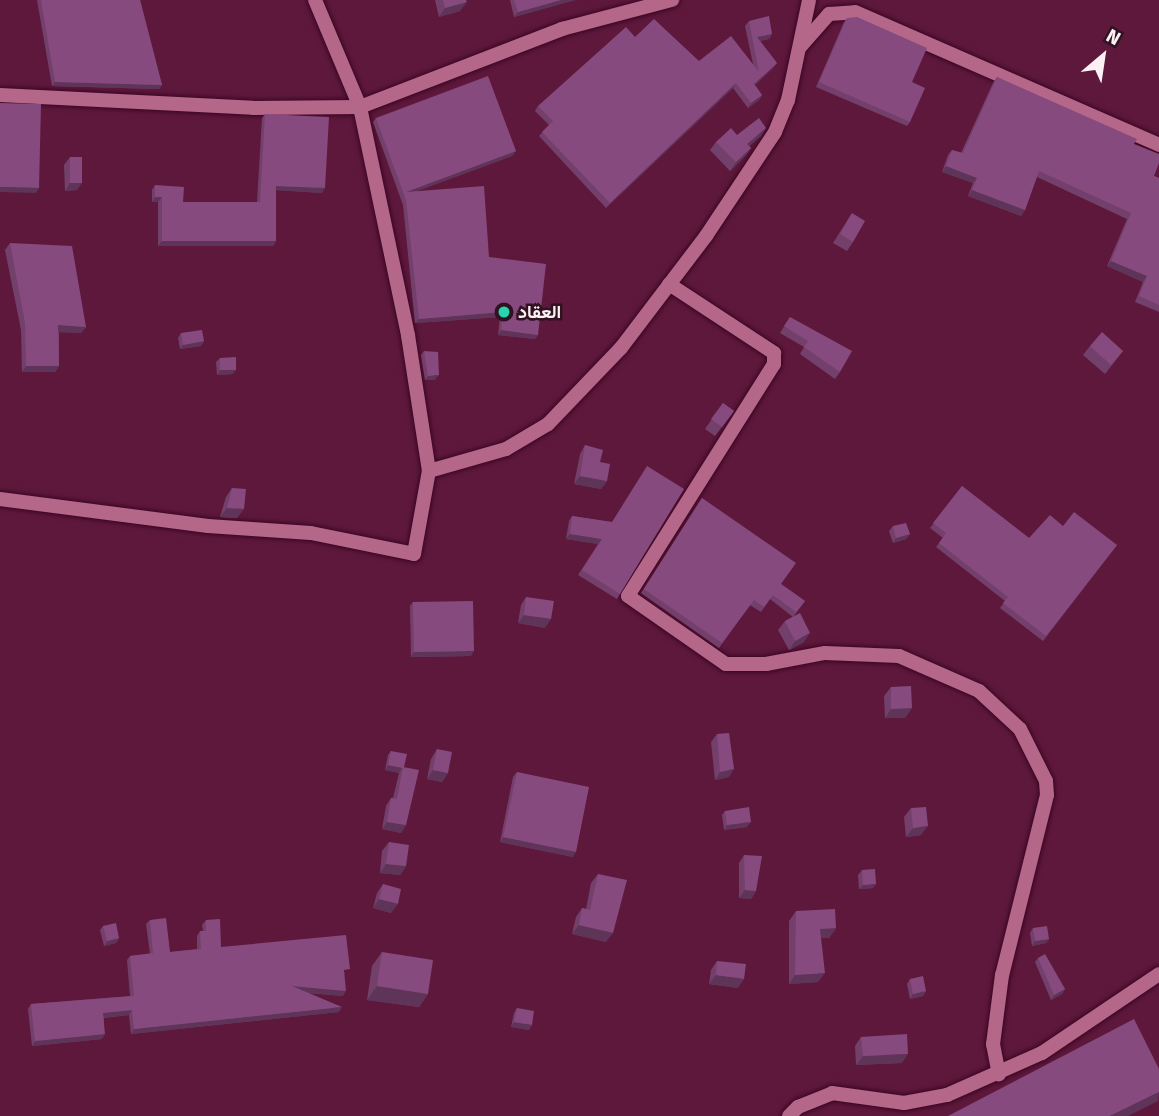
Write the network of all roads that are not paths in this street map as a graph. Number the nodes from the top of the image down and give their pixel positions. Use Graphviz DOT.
graph roads {
  1 [pos="315,0"];
  2 [pos="672,0"];
  3 [pos="809,0"];
  4 [pos="798,50"];
  5 [pos="0,95"];
  6 [pos="360,107"];
  7 [pos="1159,145"];
  8 [pos="669,284"];
  9 [pos="429,471"];
  10 [pos="0,499"];
  11 [pos="1159,974"];
  12 [pos="999,1074"];
  13 [pos="789,1116"];
  1 -- 6 [label="street"];
  2 -- 6 [label="street"];
  3 -- 4 [label="street"];
  4 -- 7 [label="street"];
  4 -- 8 [label="street"];
  5 -- 6 [label="street"];
  6 -- 9 [label="street"];
  8 -- 9 [label="street"];
  8 -- 12 [label="street"];
  9 -- 10 [label="street"];
  11 -- 12 [label="street"];
  12 -- 13 [label="street"];
}
